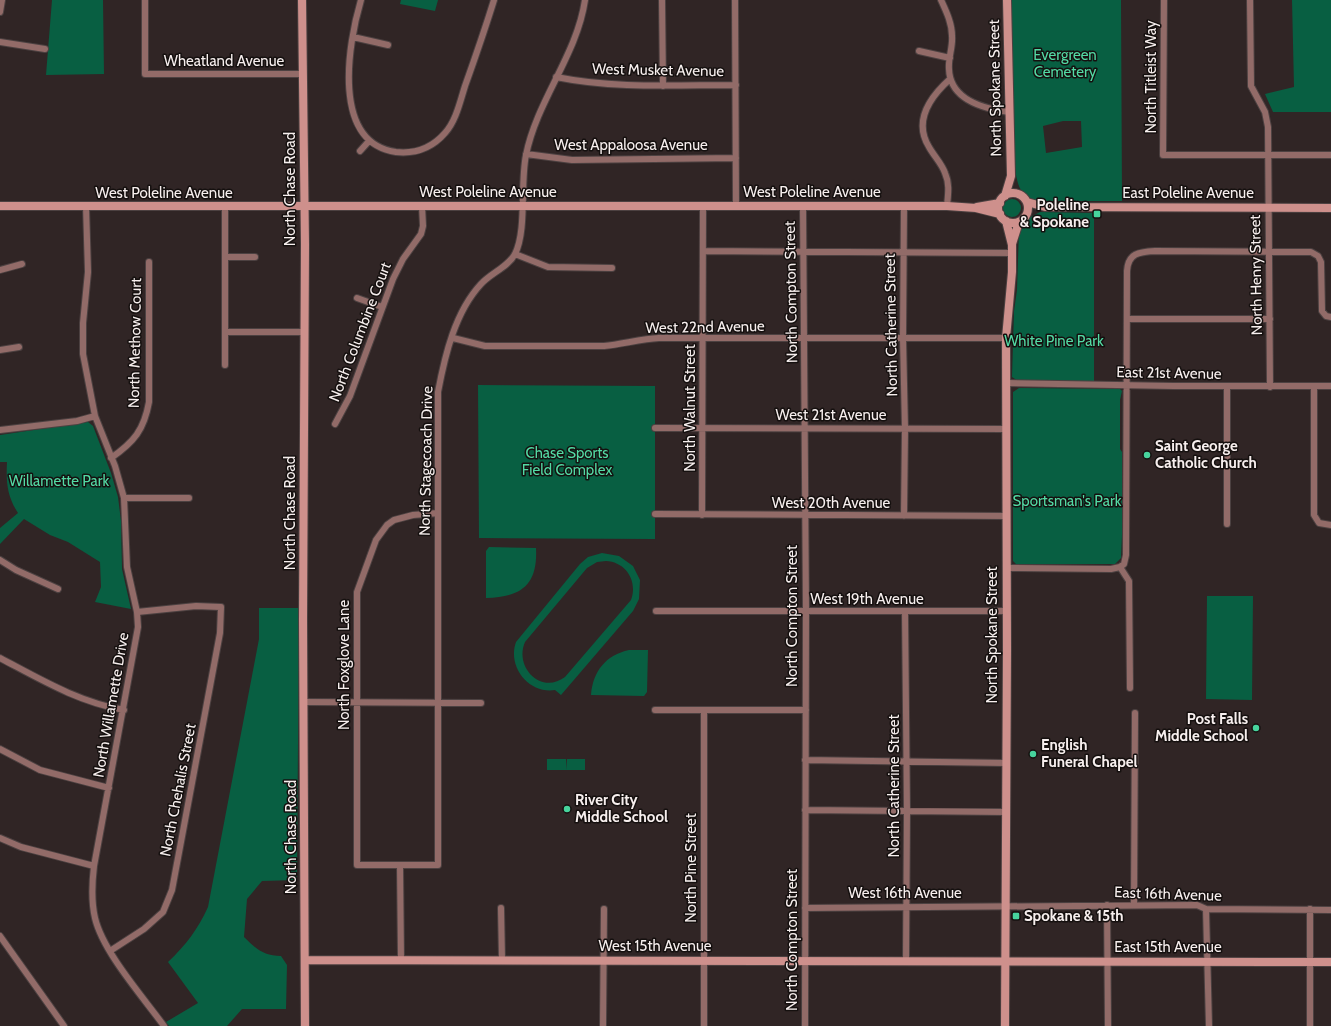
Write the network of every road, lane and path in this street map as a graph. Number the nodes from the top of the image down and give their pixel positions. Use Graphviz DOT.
graph roads {
  1 [pos="2,0"];
  2 [pos="145,0"];
  3 [pos="302,0"];
  4 [pos="361,0"];
  5 [pos="494,0"];
  6 [pos="585,0"];
  7 [pos="662,0"];
  8 [pos="735,0"];
  9 [pos="941,0"];
  10 [pos="1007,0"];
  11 [pos="1164,0"];
  12 [pos="1250,0"];
  13 [pos="0,12"];
  14 [pos="353,37"];
  15 [pos="0,42"];
  16 [pos="388,45"];
  17 [pos="45,49"];
  18 [pos="919,51"];
  19 [pos="950,58"];
  20 [pos="303,74"];
  21 [pos="556,77"];
  22 [pos="950,79"];
  23 [pos="736,84"];
  24 [pos="663,86"];
  25 [pos="1009,112"];
  26 [pos="369,140"];
  27 [pos="360,151"];
  28 [pos="526,154"];
  29 [pos="1269,155"];
  30 [pos="1331,155"];
  31 [pos="736,158"];
  32 [pos="1011,176"];
  33 [pos="1020,195"];
  34 [pos="1003,199"];
  35 [pos="1027,202"];
  36 [pos="0,206"];
  37 [pos="86,206"];
  38 [pos="422,206"];
  39 [pos="522,206"];
  40 [pos="703,206"];
  41 [pos="736,206"];
  42 [pos="803,206"];
  43 [pos="904,206"];
  44 [pos="947,206"];
  45 [pos="225,207"];
  46 [pos="304,207"];
  47 [pos="1045,207"];
  48 [pos="976,208"];
  49 [pos="1268,208"];
  50 [pos="1331,208"];
  51 [pos="1000,214"];
  52 [pos="1022,219"];
  53 [pos="1006,221"];
  54 [pos="1012,249"];
  55 [pos="703,251"];
  56 [pos="803,251"];
  57 [pos="903,252"];
  58 [pos="1269,252"];
  59 [pos="515,254"];
  60 [pos="226,257"];
  61 [pos="255,258"];
  62 [pos="149,262"];
  63 [pos="22,264"];
  64 [pos="612,268"];
  65 [pos="0,270"];
  66 [pos="357,298"];
  67 [pos="382,307"];
  68 [pos="1329,317"];
  69 [pos="1127,319"];
  70 [pos="1270,319"];
  71 [pos="226,332"];
  72 [pos="304,332"];
  73 [pos="452,338"];
  74 [pos="703,338"];
  75 [pos="903,338"];
  76 [pos="1006,338"];
  77 [pos="805,339"];
  78 [pos="18,347"];
  79 [pos="0,350"];
  80 [pos="225,365"];
  81 [pos="1007,383"];
  82 [pos="1126,385"];
  83 [pos="1314,386"];
  84 [pos="1331,386"];
  85 [pos="1227,387"];
  86 [pos="1270,387"];
  87 [pos="95,416"];
  88 [pos="335,424"];
  89 [pos="655,428"];
  90 [pos="703,428"];
  91 [pos="805,428"];
  92 [pos="906,429"];
  93 [pos="1006,429"];
  94 [pos="0,430"];
  95 [pos="111,458"];
  96 [pos="124,498"];
  97 [pos="189,498"];
  98 [pos="438,513"];
  99 [pos="655,514"];
  100 [pos="702,515"];
  101 [pos="805,515"];
  102 [pos="904,516"];
  103 [pos="1007,516"];
  104 [pos="1227,524"];
  105 [pos="1331,525"];
  106 [pos="0,560"];
  107 [pos="1120,567"];
  108 [pos="1006,568"];
  109 [pos="58,589"];
  110 [pos="656,611"];
  111 [pos="1006,611"];
  112 [pos="137,612"];
  113 [pos="806,612"];
  114 [pos="905,612"];
  115 [pos="0,658"];
  116 [pos="1130,688"];
  117 [pos="304,702"];
  118 [pos="357,702"];
  119 [pos="437,703"];
  120 [pos="481,703"];
  121 [pos="124,710"];
  122 [pos="655,710"];
  123 [pos="704,710"];
  124 [pos="806,710"];
  125 [pos="1135,713"];
  126 [pos="0,749"];
  127 [pos="805,760"];
  128 [pos="907,762"];
  129 [pos="1006,763"];
  130 [pos="109,788"];
  131 [pos="805,810"];
  132 [pos="907,811"];
  133 [pos="1006,812"];
  134 [pos="0,838"];
  135 [pos="400,865"];
  136 [pos="94,866"];
  137 [pos="1134,904"];
  138 [pos="1106,905"];
  139 [pos="907,906"];
  140 [pos="1005,906"];
  141 [pos="501,908"];
  142 [pos="805,908"];
  143 [pos="604,909"];
  144 [pos="1206,909"];
  145 [pos="1310,909"];
  146 [pos="1331,910"];
  147 [pos="0,936"];
  148 [pos="110,951"];
  149 [pos="305,960"];
  150 [pos="401,960"];
  151 [pos="502,960"];
  152 [pos="603,960"];
  153 [pos="704,960"];
  154 [pos="805,960"];
  155 [pos="906,960"];
  156 [pos="1005,960"];
  157 [pos="1108,961"];
  158 [pos="1209,961"];
  159 [pos="1311,961"];
  160 [pos="1331,962"];
  161 [pos="64,1026"];
  162 [pos="164,1026"];
  163 [pos="305,1026"];
  164 [pos="603,1026"];
  165 [pos="704,1026"];
  166 [pos="805,1026"];
  167 [pos="1005,1026"];
  168 [pos="1108,1026"];
  169 [pos="1209,1026"];
  170 [pos="1310,1026"];
  1 -- 13 [label="street"];
  2 -- 20 [label="street, Wheatland Avenue"];
  3 -- 20 [label="street, North Chase Road"];
  4 -- 14 [label="street"];
  5 -- 26 [label="street"];
  6 -- 21 [label="street, North Stagecoach Drive"];
  7 -- 24 [label="street"];
  8 -- 23 [label="street"];
  9 -- 19 [label="street"];
  10 -- 25 [label="street, North Spokane Street"];
  11 -- 29 [label="street, North Titleist Way"];
  12 -- 29 [label="street, North Henry Street"];
  14 -- 16 [label="street"];
  14 -- 26 [label="street"];
  15 -- 17 [label="street"];
  18 -- 19 [label="street"];
  19 -- 22 [label="street"];
  20 -- 46 [label="street, North Chase Road"];
  21 -- 24 [label="street, West Musket Avenue"];
  21 -- 28 [label="street, North Stagecoach Drive"];
  22 -- 25 [label="street"];
  22 -- 44 [label="street"];
  23 -- 24 [label="street, West Musket Avenue"];
  23 -- 31 [label="street"];
  25 -- 32 [label="street, North Spokane Street"];
  26 -- 27 [label="street"];
  28 -- 31 [label="street, West Appaloosa Avenue"];
  28 -- 39 [label="street, North Stagecoach Drive"];
  29 -- 30 [label="street"];
  29 -- 49 [label="street, North Henry Street"];
  31 -- 41 [label="street"];
  32 -- 33 [label="street, North Spokane Street"];
  32 -- 34 [label="street, North Spokane Street"];
  33 -- 34 [label="street"];
  33 -- 35 [label="street"];
  34 -- 48 [label="street, West Poleline Avenue"];
  34 -- 51 [label="street"];
  35 -- 47 [label="street, East Poleline Avenue"];
  35 -- 52 [label="street"];
  36 -- 37 [label="street, West Poleline Avenue"];
  37 -- 45 [label="street, West Poleline Avenue"];
  37 -- 87 [label="street, North Willamette Drive"];
  38 -- 39 [label="street, West Poleline Avenue"];
  38 -- 46 [label="street, West Poleline Avenue"];
  38 -- 67 [label="street, North Columbine Court"];
  39 -- 40 [label="street, West Poleline Avenue"];
  39 -- 59 [label="street, North Stagecoach Drive"];
  40 -- 41 [label="street, West Poleline Avenue"];
  40 -- 55 [label="street, North Walnut Street"];
  41 -- 42 [label="street, West Poleline Avenue"];
  42 -- 43 [label="street, West Poleline Avenue"];
  42 -- 56 [label="street, North Compton Street"];
  43 -- 44 [label="street, West Poleline Avenue"];
  43 -- 57 [label="street, North Catherine Street"];
  44 -- 48 [label="street, West Poleline Avenue"];
  45 -- 46 [label="street, West Poleline Avenue"];
  45 -- 60 [label="street"];
  46 -- 72 [label="street, North Chase Road"];
  47 -- 49 [label="street, East Poleline Avenue"];
  47 -- 52 [label="street, East Poleline Avenue"];
  48 -- 51 [label="street, West Poleline Avenue"];
  49 -- 50 [label="street, East Poleline Avenue"];
  49 -- 58 [label="street, North Henry Street"];
  51 -- 53 [label="street"];
  52 -- 53 [label="street"];
  52 -- 54 [label="street, North Spokane Street"];
  53 -- 54 [label="street, North Spokane Street"];
  54 -- 57 [label="street"];
  54 -- 76 [label="street, North Spokane Street"];
  55 -- 56 [label="street"];
  55 -- 74 [label="street, North Walnut Street"];
  56 -- 57 [label="street"];
  56 -- 77 [label="street, North Compton Street"];
  57 -- 75 [label="street, North Catherine Street"];
  58 -- 68 [label="street"];
  58 -- 69 [label="street"];
  58 -- 70 [label="street, North Henry Street"];
  59 -- 64 [label="street"];
  59 -- 73 [label="street, North Stagecoach Drive"];
  60 -- 61 [label="street"];
  60 -- 71 [label="street"];
  62 -- 95 [label="street, North Methow Court"];
  63 -- 65 [label="street"];
  66 -- 67 [label="street"];
  67 -- 88 [label="street, North Columbine Court"];
  69 -- 70 [label="street"];
  69 -- 82 [label="street"];
  70 -- 86 [label="street, North Henry Street"];
  71 -- 72 [label="street"];
  71 -- 80 [label="street"];
  72 -- 117 [label="street, North Chase Road"];
  73 -- 74 [label="street, West 22nd Avenue"];
  73 -- 98 [label="street, North Stagecoach Drive"];
  74 -- 77 [label="street, West 22nd Avenue"];
  74 -- 90 [label="street, North Walnut Street"];
  75 -- 76 [label="street, West 22nd Avenue"];
  75 -- 77 [label="street, West 22nd Avenue"];
  75 -- 92 [label="street, North Catherine Street"];
  76 -- 81 [label="street, North Spokane Street"];
  77 -- 91 [label="street, North Compton Street"];
  78 -- 79 [label="street"];
  81 -- 82 [label="street, East 21st Avenue"];
  81 -- 93 [label="street, North Spokane Street"];
  82 -- 85 [label="street, East 21st Avenue"];
  82 -- 107 [label="street"];
  83 -- 84 [label="street, East 21st Avenue"];
  83 -- 86 [label="street, East 21st Avenue"];
  83 -- 105 [label="street"];
  85 -- 86 [label="street, East 21st Avenue"];
  85 -- 104 [label="street"];
  87 -- 94 [label="street"];
  87 -- 95 [label="street, North Willamette Drive"];
  89 -- 90 [label="street, West 21st Avenue"];
  90 -- 91 [label="street, West 21st Avenue"];
  90 -- 100 [label="street, North Walnut Street"];
  91 -- 92 [label="street, West 21st Avenue"];
  91 -- 101 [label="street, North Compton Street"];
  92 -- 93 [label="street, West 21st Avenue"];
  92 -- 102 [label="street, North Catherine Street"];
  93 -- 103 [label="street, North Spokane Street"];
  95 -- 96 [label="street, North Willamette Drive"];
  96 -- 97 [label="street"];
  96 -- 112 [label="street, North Willamette Drive"];
  98 -- 118 [label="street, North Foxglove Lane"];
  98 -- 119 [label="street, North Stagecoach Drive"];
  99 -- 100 [label="street, West 20th Avenue"];
  100 -- 101 [label="street, West 20th Avenue"];
  101 -- 102 [label="street, West 20th Avenue"];
  101 -- 113 [label="street, North Compton Street"];
  102 -- 103 [label="street, West 20th Avenue"];
  103 -- 108 [label="street, North Spokane Street"];
  106 -- 109 [label="street"];
  107 -- 108 [label="street"];
  107 -- 116 [label="street"];
  108 -- 111 [label="street, North Spokane Street"];
  110 -- 113 [label="street, West 19th Avenue"];
  111 -- 114 [label="street, West 19th Avenue"];
  111 -- 129 [label="street, North Spokane Street"];
  112 -- 121 [label="street, North Willamette Drive"];
  112 -- 148 [label="street, North Chehalis Street"];
  113 -- 114 [label="street, West 19th Avenue"];
  113 -- 124 [label="street, North Compton Street"];
  114 -- 128 [label="street, North Catherine Street"];
  115 -- 121 [label="street"];
  117 -- 118 [label="street"];
  117 -- 149 [label="street, North Chase Road"];
  118 -- 119 [label="street"];
  118 -- 135 [label="street, North Foxglove Lane"];
  119 -- 120 [label="street"];
  119 -- 135 [label="street, North Stagecoach Drive"];
  121 -- 130 [label="street, North Willamette Drive"];
  122 -- 123 [label="street"];
  123 -- 124 [label="street"];
  123 -- 153 [label="street, North Pine Street"];
  124 -- 127 [label="street, North Compton Street"];
  125 -- 137 [label="street"];
  126 -- 130 [label="street"];
  127 -- 128 [label="street"];
  127 -- 131 [label="street, North Compton Street"];
  128 -- 129 [label="street"];
  128 -- 132 [label="street, North Catherine Street"];
  129 -- 133 [label="street, North Spokane Street"];
  130 -- 136 [label="street, North Willamette Drive"];
  131 -- 132 [label="street"];
  131 -- 142 [label="street, North Compton Street"];
  132 -- 133 [label="street"];
  132 -- 139 [label="street, North Catherine Street"];
  133 -- 140 [label="street, North Spokane Street"];
  134 -- 136 [label="street"];
  135 -- 150 [label="street"];
  136 -- 148 [label="street, North Willamette Drive"];
  137 -- 138 [label="street, East 16th Avenue"];
  137 -- 144 [label="street, East 16th Avenue"];
  138 -- 140 [label="street, East 16th Avenue"];
  138 -- 157 [label="street"];
  139 -- 140 [label="street, West 16th Avenue"];
  139 -- 142 [label="street, West 16th Avenue"];
  139 -- 155 [label="street, North Catherine Street"];
  140 -- 156 [label="street, North Spokane Street"];
  141 -- 151 [label="street"];
  142 -- 154 [label="street, North Compton Street"];
  143 -- 152 [label="street"];
  144 -- 145 [label="street, East 16th Avenue"];
  144 -- 158 [label="street"];
  145 -- 146 [label="street, East 16th Avenue"];
  145 -- 159 [label="street"];
  147 -- 161 [label="street"];
  148 -- 162 [label="street, North Willamette Drive"];
  149 -- 150 [label="street, West 15th Avenue"];
  149 -- 163 [label="street, North Chase Road"];
  150 -- 151 [label="street, West 15th Avenue"];
  151 -- 152 [label="street, West 15th Avenue"];
  152 -- 153 [label="street, West 15th Avenue"];
  152 -- 164 [label="street"];
  153 -- 154 [label="street, West 15th Avenue"];
  153 -- 165 [label="street, North Pine Street"];
  154 -- 155 [label="street, West 15th Avenue"];
  154 -- 166 [label="street, North Compton Street"];
  155 -- 156 [label="street, West 15th Avenue"];
  156 -- 157 [label="street, East 15th Avenue"];
  156 -- 167 [label="street, North Spokane Street"];
  157 -- 158 [label="street, East 15th Avenue"];
  157 -- 168 [label="street"];
  158 -- 159 [label="street, East 15th Avenue"];
  158 -- 169 [label="street"];
  159 -- 160 [label="street, East 15th Avenue"];
  159 -- 170 [label="street"];
}
